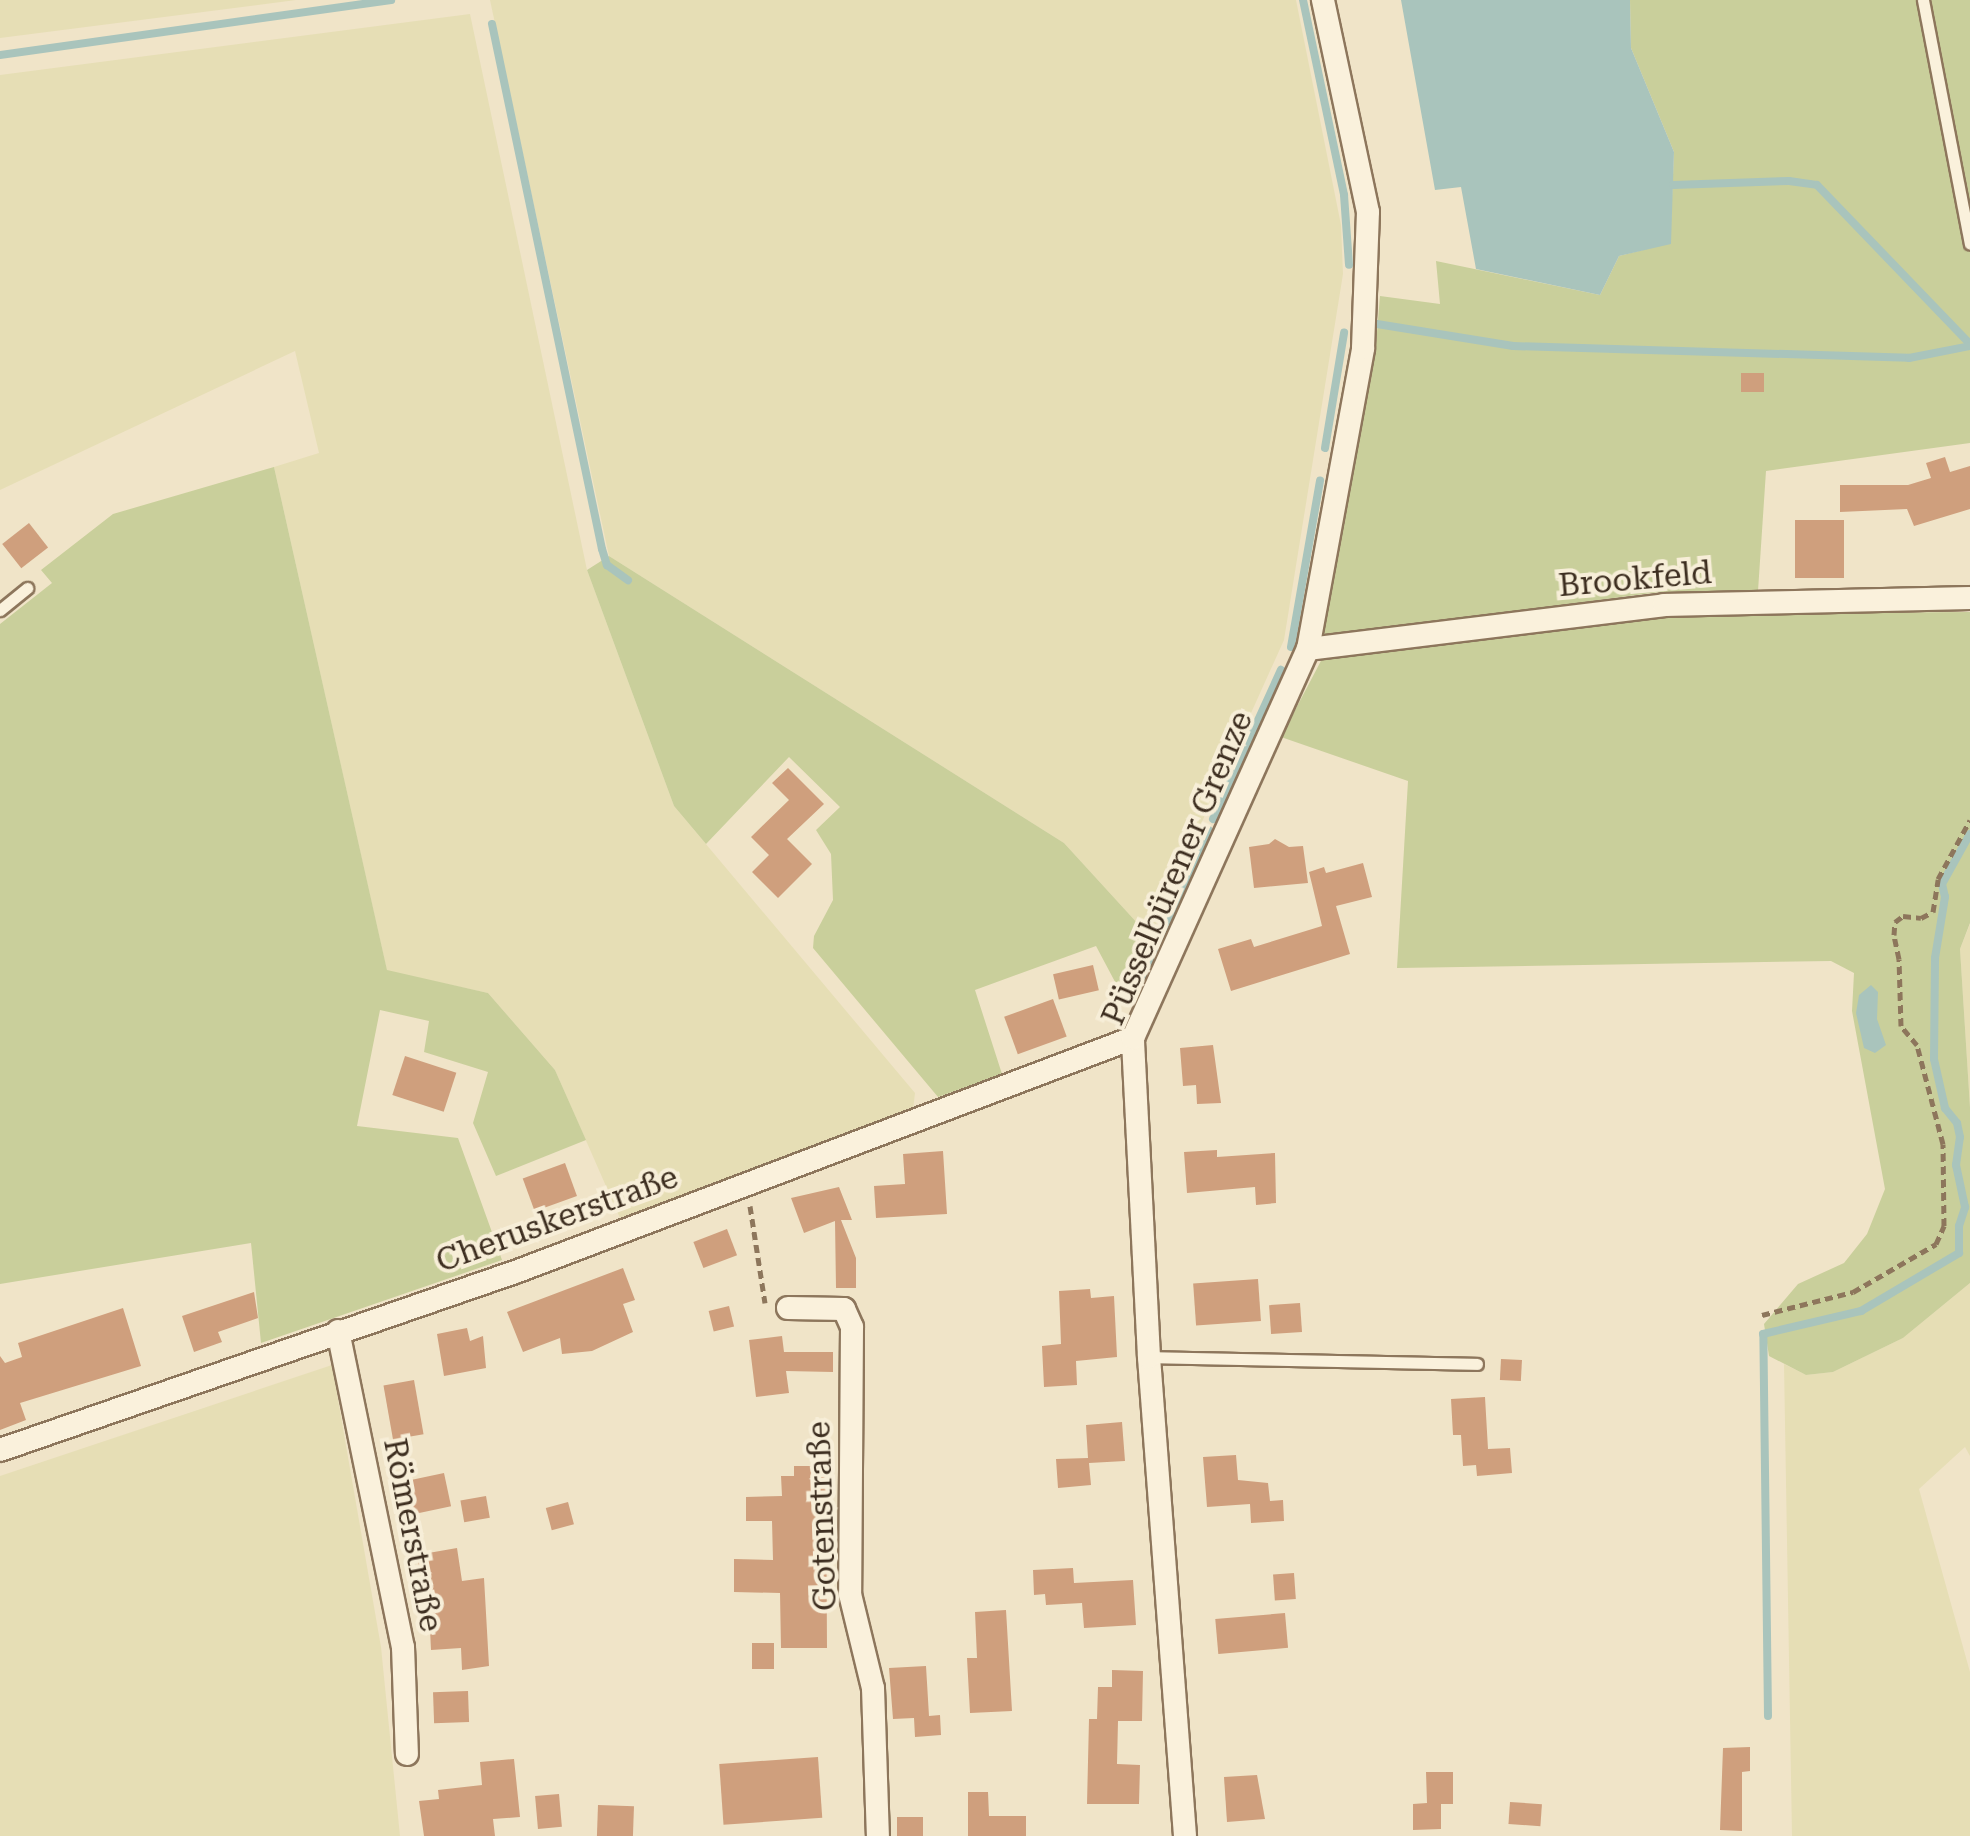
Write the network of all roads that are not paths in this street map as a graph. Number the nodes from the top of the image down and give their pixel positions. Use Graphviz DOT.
graph roads {
  1 [pos="1323,0"];
  2 [pos="1922,0"];
  3 [pos="1970,243"];
  4 [pos="27,588"];
  5 [pos="1970,598"];
  6 [pos="0,610"];
  7 [pos="1308,649"];
  8 [pos="1133,1038"];
  9 [pos="788,1308"];
  10 [pos="338,1332"];
  11 [pos="1150,1357"];
  12 [pos="1477,1364"];
  13 [pos="0,1450"];
  14 [pos="407,1754"];
  15 [pos="878,1836"];
  16 [pos="1184,1836"];
  1 -- 7 [label="street, Püsselbürener Grenze"];
  2 -- 3 [label="lane"];
  4 -- 6 [label="lane"];
  5 -- 7 [label="street, Brookfeld"];
  7 -- 8 [label="street, Püsselbürener Grenze"];
  8 -- 10 [label="street, Cheruskerstraße"];
  8 -- 11 [label="street, Püsselbürener Grenze"];
  9 -- 15 [label="street, Gotenstraße"];
  10 -- 13 [label="street, Cheruskerstraße"];
  10 -- 14 [label="street, Römerstraße"];
  11 -- 12 [label="lane"];
  11 -- 16 [label="street, Püsselbürener Grenze"];
}
